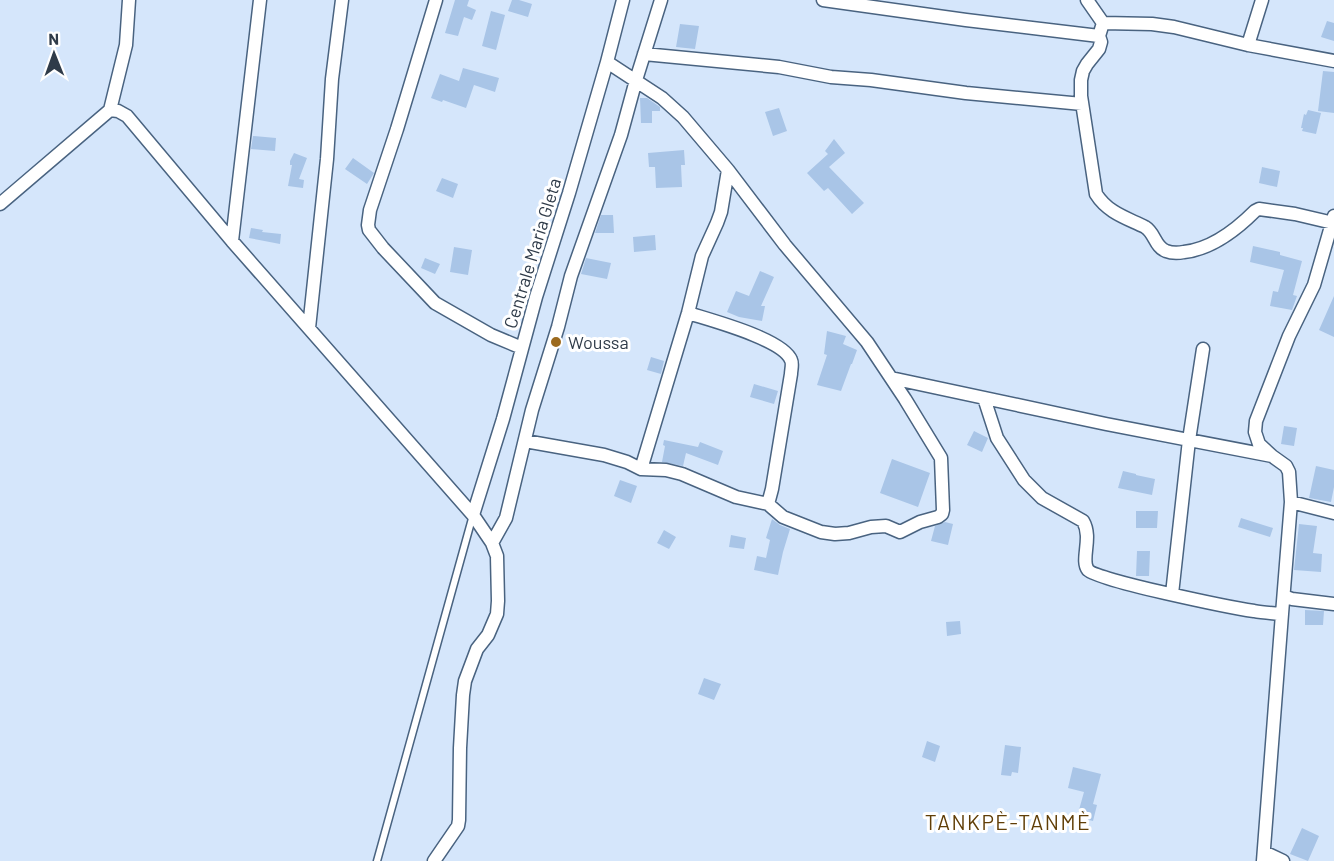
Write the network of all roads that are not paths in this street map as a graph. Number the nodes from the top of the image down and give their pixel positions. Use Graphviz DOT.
graph roads {
  1 [pos="129,0"];
  2 [pos="260,0"];
  3 [pos="342,0"];
  4 [pos="436,0"];
  5 [pos="622,0"];
  6 [pos="662,0"];
  7 [pos="823,0"];
  8 [pos="1087,0"];
  9 [pos="1262,0"];
  10 [pos="1103,23"];
  11 [pos="1099,36"];
  12 [pos="1248,45"];
  13 [pos="644,54"];
  14 [pos="1334,61"];
  15 [pos="607,62"];
  16 [pos="636,80"];
  17 [pos="1082,104"];
  18 [pos="110,110"];
  19 [pos="728,170"];
  20 [pos="0,204"];
  21 [pos="1333,220"];
  22 [pos="232,241"];
  23 [pos="688,313"];
  24 [pos="309,328"];
  25 [pos="522,348"];
  26 [pos="1203,349"];
  27 [pos="891,378"];
  28 [pos="984,398"];
  29 [pos="1189,440"];
  30 [pos="525,441"];
  31 [pos="1272,456"];
  32 [pos="641,468"];
  33 [pos="1291,502"];
  34 [pos="768,504"];
  35 [pos="1334,513"];
  36 [pos="473,515"];
  37 [pos="492,543"];
  38 [pos="1172,594"];
  39 [pos="1284,597"];
  40 [pos="1334,604"];
  41 [pos="1282,614"];
  42 [pos="1263,856"];
  43 [pos="377,861"];
  44 [pos="434,861"];
  45 [pos="1283,861"];
  1 -- 18 [label="street"];
  2 -- 22 [label="street"];
  3 -- 24 [label="street"];
  4 -- 25 [label="street"];
  5 -- 15 [label="street, Centrale Maria Gleta"];
  6 -- 13 [label="street"];
  7 -- 11 [label="street"];
  8 -- 10 [label="street"];
  9 -- 12 [label="street"];
  10 -- 11 [label="street"];
  10 -- 12 [label="street"];
  11 -- 17 [label="street"];
  12 -- 14 [label="street"];
  13 -- 16 [label="street"];
  13 -- 17 [label="street"];
  15 -- 16 [label="street"];
  15 -- 25 [label="street, Centrale Maria Gleta"];
  16 -- 19 [label="street"];
  16 -- 30 [label="street"];
  17 -- 21 [label="street"];
  18 -- 20 [label="street"];
  18 -- 22 [label="street"];
  19 -- 23 [label="street"];
  19 -- 27 [label="street"];
  21 -- 31 [label="street"];
  22 -- 24 [label="street"];
  23 -- 32 [label="street"];
  23 -- 34 [label="street"];
  24 -- 36 [label="street"];
  25 -- 36 [label="street, Centrale Maria Gleta"];
  26 -- 29 [label="street"];
  27 -- 28 [label="street"];
  27 -- 34 [label="street"];
  28 -- 29 [label="street"];
  28 -- 38 [label="street"];
  29 -- 31 [label="street"];
  29 -- 38 [label="street"];
  30 -- 32 [label="street"];
  30 -- 37 [label="street"];
  31 -- 33 [label="street"];
  32 -- 34 [label="street"];
  33 -- 35 [label="street"];
  33 -- 39 [label="street"];
  36 -- 37 [label="street"];
  36 -- 43 [label="lane"];
  37 -- 44 [label="street"];
  38 -- 41 [label="street"];
  39 -- 40 [label="street"];
  39 -- 41 [label="street"];
  41 -- 42 [label="street"];
  42 -- 45 [label="street"];
}
